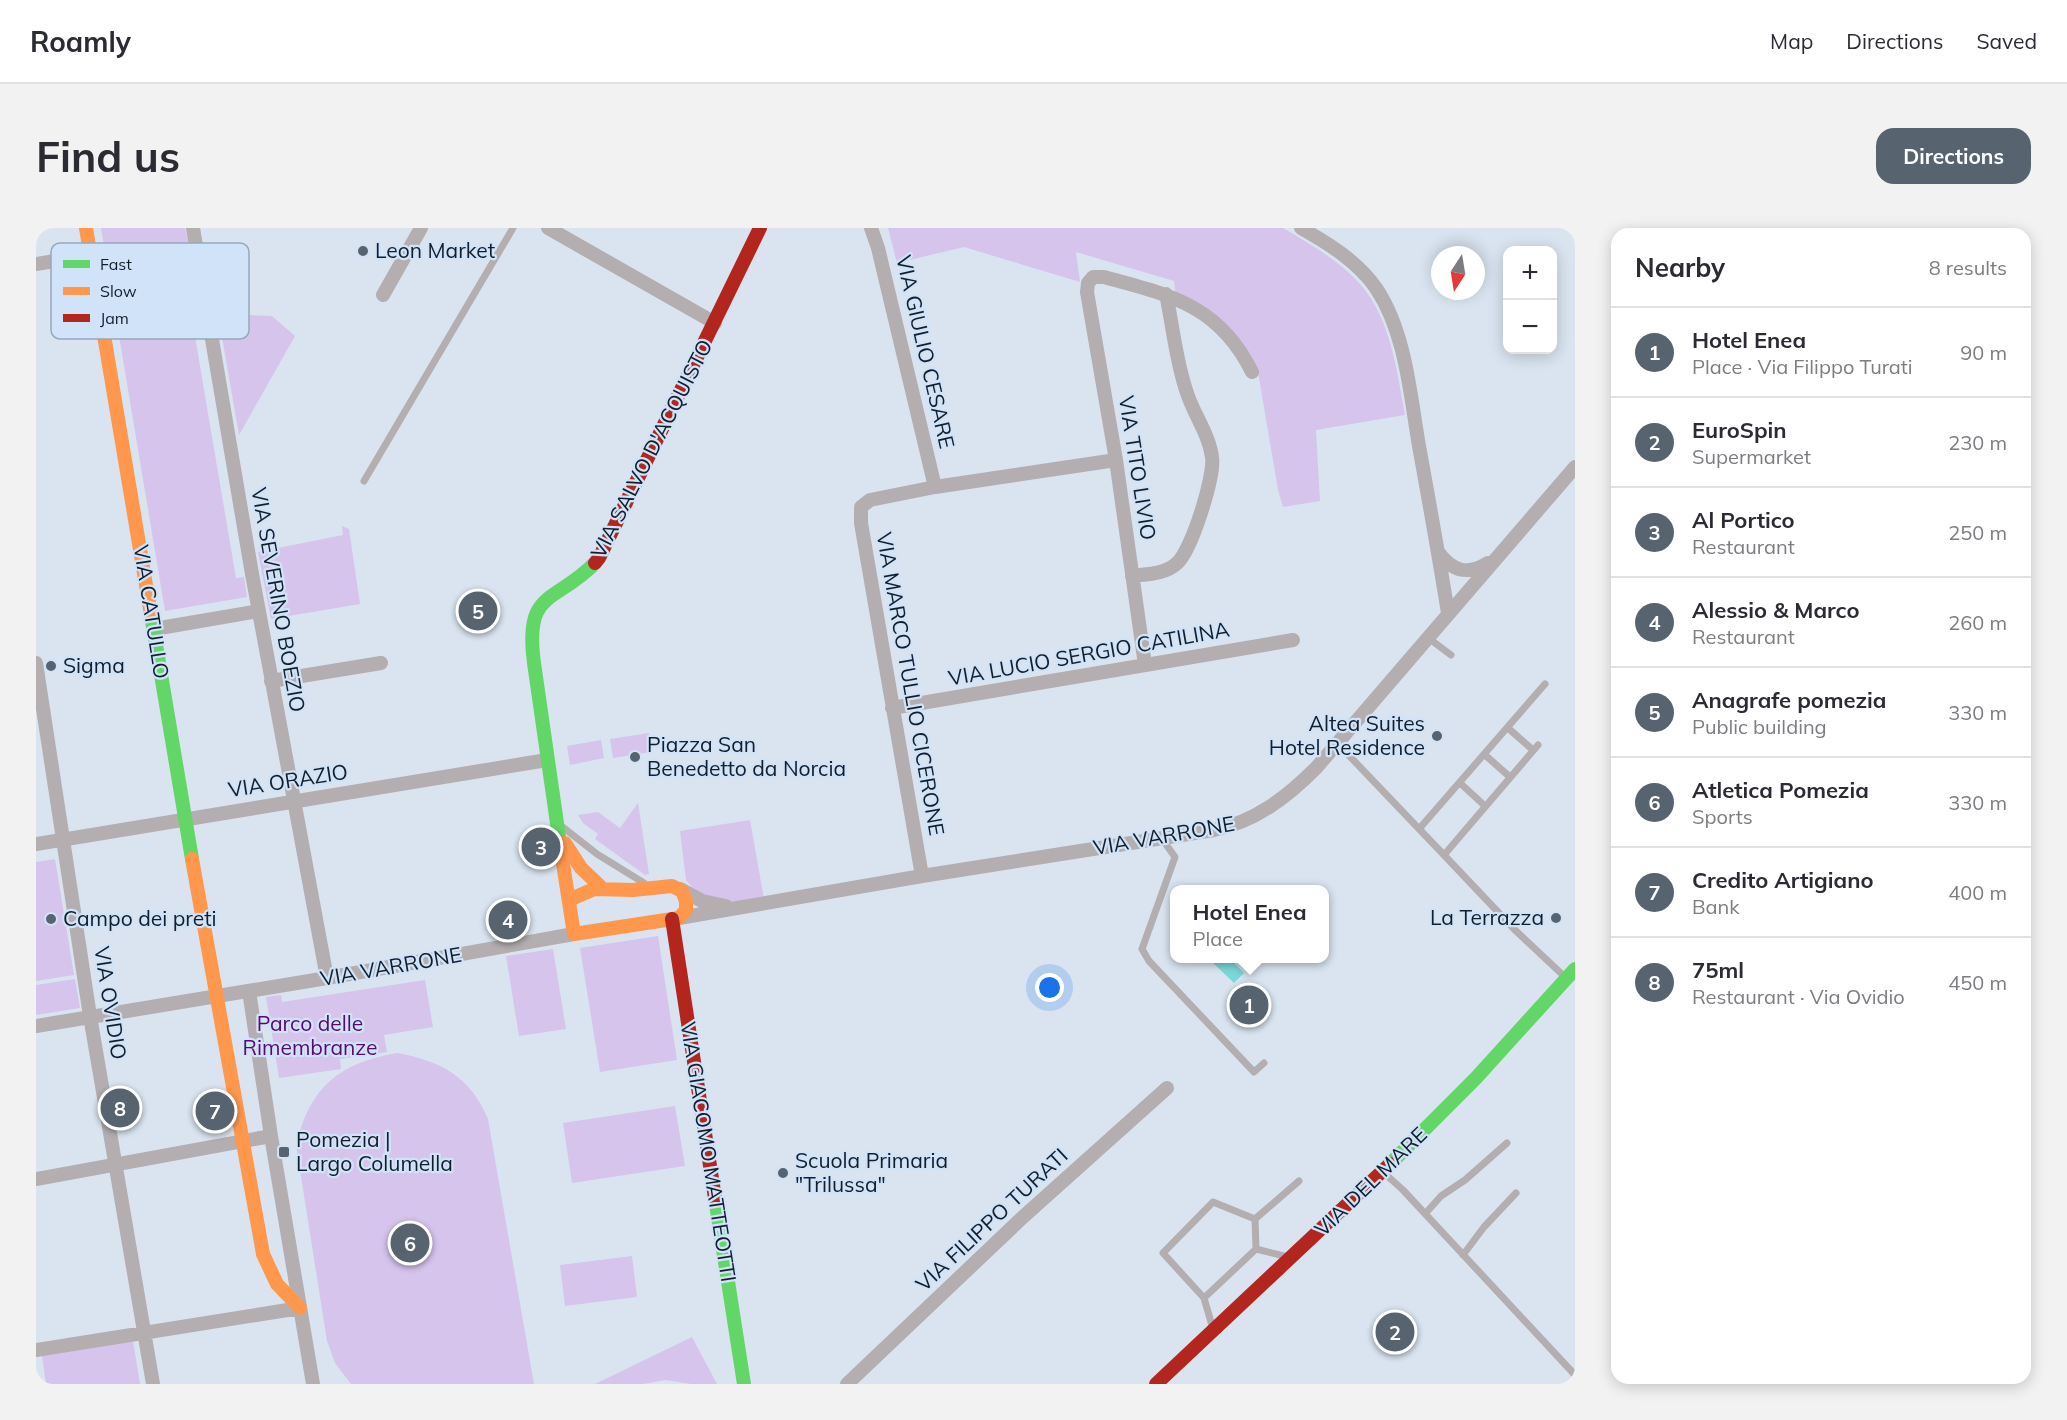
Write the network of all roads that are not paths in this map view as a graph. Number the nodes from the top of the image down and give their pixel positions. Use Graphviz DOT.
graph roads {
  1 [pos="86,228"];
  2 [pos="194,228"];
  3 [pos="421,228"];
  4 [pos="513,228"];
  5 [pos="548,228"];
  6 [pos="760,228"];
  7 [pos="872,228"];
  8 [pos="1301,228"];
  9 [pos="89,243"];
  10 [pos="197,243"];
  11 [pos="51,262"];
  12 [pos="36,264"];
  13 [pos="1166,294"];
  14 [pos="383,295"];
  15 [pos="715,323"];
  16 [pos="105,339"];
  17 [pos="213,339"];
  18 [pos="1252,372"];
  19 [pos="1116,460"];
  20 [pos="1575,466"];
  21 [pos="364,481"];
  22 [pos="935,487"];
  23 [pos="1438,552"];
  24 [pos="1495,559"];
  25 [pos="1132,576"];
  26 [pos="259,611"];
  27 [pos="1448,613"];
  28 [pos="154,629"];
  29 [pos="1427,637"];
  30 [pos="1293,640"];
  31 [pos="1451,656"];
  32 [pos="36,663"];
  33 [pos="381,663"];
  34 [pos="1144,665"];
  35 [pos="271,681"];
  36 [pos="1545,684"];
  37 [pos="892,708"];
  38 [pos="1508,728"];
  39 [pos="1338,744"];
  40 [pos="1485,755"];
  41 [pos="547,760"];
  42 [pos="1510,777"];
  43 [pos="1460,783"];
  44 [pos="295,801"];
  45 [pos="1485,806"];
  46 [pos="186,819"];
  47 [pos="559,827"];
  48 [pos="1419,829"];
  49 [pos="1161,838"];
  50 [pos="63,839"];
  51 [pos="36,844"];
  52 [pos="1444,855"];
  53 [pos="922,876"];
  54 [pos="652,887"];
  55 [pos="678,887"];
  56 [pos="602,888"];
  57 [pos="569,900"];
  58 [pos="746,907"];
  59 [pos="675,919"];
  60 [pos="574,934"];
  61 [pos="327,978"];
  62 [pos="1572,979"];
  63 [pos="249,991"];
  64 [pos="216,996"];
  65 [pos="90,1016"];
  66 [pos="36,1026"];
  67 [pos="1264,1063"];
  68 [pos="1167,1088"];
  69 [pos="271,1137"];
  70 [pos="243,1142"];
  71 [pos="1507,1143"];
  72 [pos="115,1164"];
  73 [pos="1383,1173"];
  74 [pos="36,1179"];
  75 [pos="1299,1181"];
  76 [pos="1516,1193"];
  77 [pos="1425,1214"];
  78 [pos="1255,1219"];
  79 [pos="1256,1249"];
  80 [pos="1463,1255"];
  81 [pos="1292,1258"];
  82 [pos="1204,1298"];
  83 [pos="300,1308"];
  84 [pos="1213,1331"];
  85 [pos="145,1334"];
  86 [pos="36,1350"];
  87 [pos="1575,1375"];
  88 [pos="153,1384"];
  89 [pos="313,1384"];
  90 [pos="744,1384"];
  91 [pos="847,1384"];
  92 [pos="1156,1384"];
  1 -- 9 [label="street, VIA CATULLO"];
  2 -- 10 [label="street, VIA SEVERINO BOEZIO"];
  3 -- 14 [label="street"];
  4 -- 21 [label="lane"];
  5 -- 15 [label="street"];
  6 -- 15 [label="street, VIA SALVO D'ACQUISTO"];
  7 -- 22 [label="street, VIA GIULIO CESARE"];
  8 -- 23 [label="street"];
  11 -- 12 [label="street"];
  13 -- 18 [label="street"];
  13 -- 19 [label="street, VIA TITO LIVIO"];
  13 -- 25 [label="street"];
  15 -- 41 [label="street, VIA SALVO D'ACQUISTO"];
  16 -- 28 [label="street, VIA CATULLO"];
  17 -- 26 [label="street, VIA SEVERINO BOEZIO"];
  19 -- 22 [label="street"];
  19 -- 25 [label="street, VIA TITO LIVIO"];
  20 -- 24 [label="street, VIA VARRONE"];
  22 -- 37 [label="street, VIA MARCO TULLIO CICERONE"];
  23 -- 24 [label="street"];
  23 -- 27 [label="street"];
  24 -- 27 [label="street, VIA VARRONE"];
  25 -- 34 [label="street, VIA TITO LIVIO"];
  26 -- 28 [label="street"];
  26 -- 35 [label="street, VIA SEVERINO BOEZIO"];
  27 -- 29 [label="street, VIA VARRONE"];
  28 -- 46 [label="street, VIA CATULLO"];
  29 -- 31 [label="lane"];
  29 -- 39 [label="street, VIA VARRONE"];
  30 -- 34 [label="street, VIA LUCIO SERGIO CATILINA"];
  32 -- 50 [label="street, VIA OVIDIO"];
  33 -- 35 [label="street"];
  34 -- 37 [label="street, VIA LUCIO SERGIO CATILINA"];
  35 -- 44 [label="street, VIA SEVERINO BOEZIO"];
  36 -- 38 [label="lane"];
  37 -- 53 [label="street, VIA MARCO TULLIO CICERONE"];
  38 -- 40 [label="lane"];
  38 -- 42 [label="lane"];
  39 -- 48 [label="lane"];
  39 -- 49 [label="street, VIA VARRONE"];
  40 -- 42 [label="lane"];
  40 -- 43 [label="lane"];
  41 -- 44 [label="street, VIA ORAZIO"];
  41 -- 47 [label="street, VIA SALVO D'ACQUISTO"];
  42 -- 45 [label="lane"];
  43 -- 45 [label="lane"];
  43 -- 48 [label="lane"];
  44 -- 46 [label="street, VIA ORAZIO"];
  44 -- 61 [label="street, VIA SEVERINO BOEZIO"];
  45 -- 52 [label="lane"];
  46 -- 50 [label="street, VIA ORAZIO"];
  46 -- 64 [label="street, VIA CATULLO"];
  47 -- 54 [label="lane"];
  47 -- 56 [label="street, VIA SALVO D'ACQUISTO"];
  47 -- 57 [label="street, VIA SALVO D'ACQUISTO"];
  48 -- 52 [label="lane"];
  49 -- 53 [label="street, VIA VARRONE"];
  49 -- 67 [label="lane"];
  50 -- 51 [label="street, VIA ORAZIO"];
  50 -- 65 [label="street, VIA OVIDIO"];
  52 -- 62 [label="lane"];
  53 -- 58 [label="street, VIA VARRONE"];
  54 -- 55 [label="street"];
  54 -- 56 [label="street"];
  55 -- 58 [label="street, VIA VARRONE"];
  55 -- 59 [label="street, VIA GIACOMO MATTEOTTI"];
  56 -- 57 [label="street"];
  57 -- 60 [label="street, VIA SALVO D'ACQUISTO"];
  58 -- 59 [label="street, VIA VARRONE"];
  59 -- 60 [label="street, VIA VARRONE"];
  59 -- 90 [label="street, VIA GIACOMO MATTEOTTI"];
  60 -- 61 [label="street, VIA VARRONE"];
  61 -- 63 [label="street, VIA VARRONE"];
  62 -- 73 [label="street, VIA DEL MARE"];
  63 -- 64 [label="street, VIA VARRONE"];
  63 -- 69 [label="street"];
  64 -- 65 [label="street, VIA VARRONE"];
  64 -- 70 [label="street, VIA CATULLO"];
  65 -- 66 [label="street, VIA VARRONE"];
  65 -- 72 [label="street, VIA OVIDIO"];
  68 -- 91 [label="street, VIA FILIPPO TURATI"];
  69 -- 70 [label="street"];
  69 -- 83 [label="street"];
  70 -- 72 [label="street"];
  70 -- 83 [label="street, VIA CATULLO"];
  71 -- 77 [label="lane"];
  72 -- 74 [label="street"];
  72 -- 85 [label="street, VIA OVIDIO"];
  73 -- 77 [label="lane"];
  73 -- 81 [label="street, VIA DEL MARE"];
  75 -- 78 [label="lane"];
  76 -- 80 [label="lane"];
  77 -- 80 [label="lane"];
  78 -- 79 [label="lane"];
  78 -- 82 [label="lane"];
  79 -- 81 [label="lane"];
  79 -- 82 [label="lane"];
  80 -- 87 [label="lane"];
  81 -- 84 [label="street, VIA DEL MARE"];
  82 -- 84 [label="lane"];
  83 -- 85 [label="street"];
  83 -- 89 [label="street"];
  84 -- 92 [label="street, VIA DEL MARE"];
  85 -- 86 [label="street"];
  85 -- 88 [label="street, VIA OVIDIO"];
}
